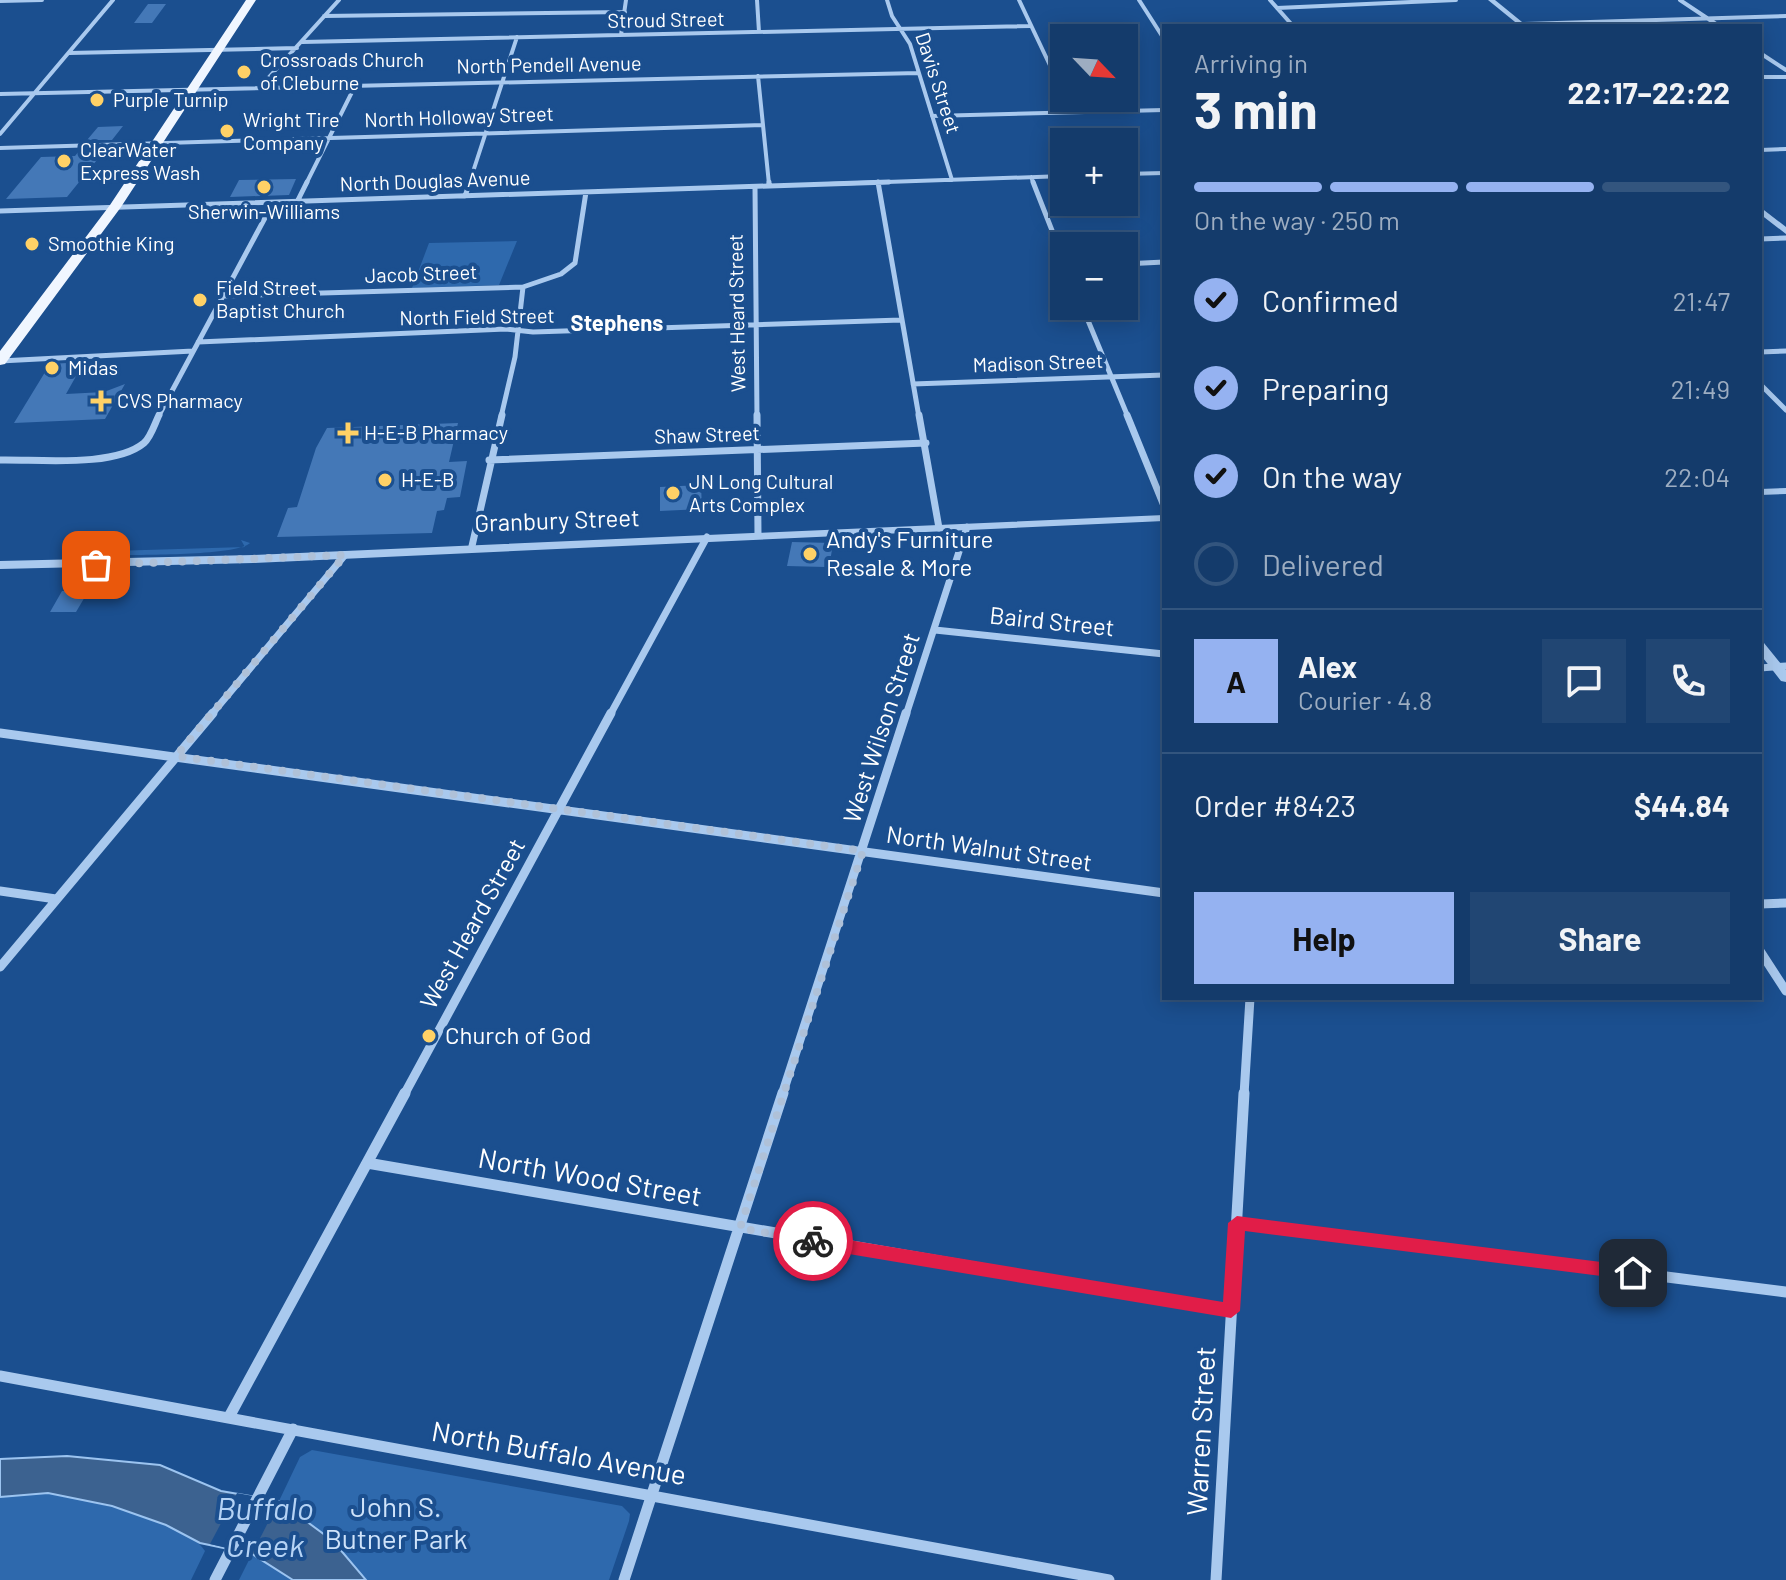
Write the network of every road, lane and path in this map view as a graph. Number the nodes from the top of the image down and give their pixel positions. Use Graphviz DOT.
graph roads {
  1 [pos="42,0"];
  2 [pos="113,0"];
  3 [pos="251,0"];
  4 [pos="339,0"];
  5 [pos="626,0"];
  6 [pos="757,0"];
  7 [pos="887,0"];
  8 [pos="1019,0"];
  9 [pos="1139,0"];
  10 [pos="1270,0"];
  11 [pos="1456,0"];
  12 [pos="1491,0"];
  13 [pos="1680,0"];
  14 [pos="0,1"];
  15 [pos="1277,8"];
  16 [pos="625,12"];
  17 [pos="324,16"];
  18 [pos="1786,16"];
  19 [pos="1707,18"];
  20 [pos="1291,24"];
  21 [pos="1522,24"];
  22 [pos="1549,24"];
  23 [pos="1716,24"];
  24 [pos="1030,26"];
  25 [pos="903,29"];
  26 [pos="759,32"];
  27 [pos="621,35"];
  28 [pos="1162,36"];
  29 [pos="517,37"];
  30 [pos="302,42"];
  31 [pos="297,48"];
  32 [pos="218,50"];
  33 [pos="69,53"];
  34 [pos="1762,54"];
  35 [pos="1050,67"];
  36 [pos="1786,70"];
  37 [pos="919,73"];
  38 [pos="758,76"];
  39 [pos="1762,77"];
  40 [pos="1786,77"];
  41 [pos="504,82"];
  42 [pos="355,86"];
  43 [pos="260,87"];
  44 [pos="192,89"];
  45 [pos="34,93"];
  46 [pos="0,94"];
  47 [pos="1162,110"];
  48 [pos="1138,111"];
  49 [pos="1072,112"];
  50 [pos="932,116"];
  51 [pos="763,125"];
  52 [pos="487,132"];
  53 [pos="0,134"];
  54 [pos="330,137"];
  55 [pos="156,143"];
  56 [pos="0,148"];
  57 [pos="1786,149"];
  58 [pos="1762,150"];
  59 [pos="1162,173"];
  60 [pos="1138,174"];
  61 [pos="1050,176"];
  62 [pos="1031,177"];
  63 [pos="952,180"];
  64 [pos="878,182"];
  65 [pos="769,186"];
  66 [pos="755,187"];
  67 [pos="586,192"];
  68 [pos="465,196"];
  69 [pos="297,202"];
  70 [pos="273,203"];
  71 [pos="115,207"];
  72 [pos="0,211"];
  73 [pos="1762,212"];
  74 [pos="1786,231"];
  75 [pos="1053,232"];
  76 [pos="1786,238"];
  77 [pos="1762,239"];
  78 [pos="1162,262"];
  79 [pos="1138,263"];
  80 [pos="523,287"];
  81 [pos="223,296"];
  82 [pos="901,320"];
  83 [pos="1088,320"];
  84 [pos="756,325"];
  85 [pos="517,331"];
  86 [pos="198,342"];
  87 [pos="193,351"];
  88 [pos="1786,351"];
  89 [pos="1762,352"];
  90 [pos="0,361"];
  91 [pos="1162,375"];
  92 [pos="1112,377"];
  93 [pos="913,384"];
  94 [pos="1762,386"];
  95 [pos="1786,410"];
  96 [pos="926,443"];
  97 [pos="760,449"];
  98 [pos="0,460"];
  99 [pos="489,460"];
  100 [pos="1786,491"];
  101 [pos="1762,492"];
  102 [pos="1162,501"];
  103 [pos="1162,518"];
  104 [pos="967,527"];
  105 [pos="939,528"];
  106 [pos="758,535"];
  107 [pos="707,537"];
  108 [pos="472,546"];
  109 [pos="345,555"];
  110 [pos="0,565"];
  111 [pos="935,630"];
  112 [pos="1762,648"];
  113 [pos="1162,654"];
  114 [pos="1762,668"];
  115 [pos="1783,670"];
  116 [pos="0,733"];
  117 [pos="176,756"];
  118 [pos="561,808"];
  119 [pos="863,851"];
  120 [pos="0,891"];
  121 [pos="1162,893"];
  122 [pos="56,899"];
  123 [pos="1786,903"];
  124 [pos="1762,904"];
  125 [pos="1762,954"];
  126 [pos="0,967"];
  127 [pos="1762,969"];
  128 [pos="1771,969"];
  129 [pos="1786,991"];
  130 [pos="1250,1000"];
  131 [pos="367,1163"];
  132 [pos="1237,1223"];
  133 [pos="740,1228"];
  134 [pos="1786,1292"];
  135 [pos="1231,1311"];
  136 [pos="0,1376"];
  137 [pos="229,1417"];
  138 [pos="293,1429"];
  139 [pos="652,1494"];
  140 [pos="215,1580"];
  141 [pos="624,1580"];
  142 [pos="1109,1580"];
  143 [pos="1216,1580"];
  1 -- 14 [label="street"];
  2 -- 33 [label="street"];
  3 -- 32 [label="main road"];
  4 -- 17 [label="street"];
  5 -- 16 [label="street"];
  6 -- 26 [label="street"];
  7 -- 25 [label="street, Davis Street"];
  8 -- 24 [label="street"];
  9 -- 28 [label="street"];
  10 -- 15 [label="street"];
  11 -- 15 [label="street"];
  12 -- 21 [label="street"];
  13 -- 19 [label="street"];
  15 -- 20 [label="street"];
  16 -- 17 [label="street"];
  16 -- 27 [label="street"];
  17 -- 30 [label="street"];
  18 -- 19 [label="street"];
  19 -- 22 [label="street"];
  19 -- 23 [label="street"];
  24 -- 25 [label="street, Stroud Street"];
  24 -- 35 [label="street"];
  25 -- 26 [label="street, Stroud Street"];
  25 -- 37 [label="street, Davis Street"];
  26 -- 27 [label="street, Stroud Street"];
  27 -- 29 [label="street, Stroud Street"];
  29 -- 30 [label="street, Stroud Street"];
  29 -- 41 [label="street"];
  30 -- 31 [label="street"];
  31 -- 32 [label="street"];
  31 -- 43 [label="street"];
  32 -- 33 [label="street"];
  32 -- 44 [label="main road"];
  33 -- 45 [label="street"];
  34 -- 36 [label="street"];
  37 -- 38 [label="street, North Pendell Avenue"];
  37 -- 50 [label="street, Davis Street"];
  38 -- 41 [label="street, North Pendell Avenue"];
  38 -- 51 [label="street"];
  39 -- 40 [label="street"];
  41 -- 42 [label="street, North Pendell Avenue"];
  41 -- 52 [label="street"];
  42 -- 43 [label="street, North Pendell Avenue"];
  42 -- 54 [label="street"];
  43 -- 44 [label="street, North Pendell Avenue"];
  44 -- 45 [label="street, North Pendell Avenue"];
  44 -- 55 [label="main road"];
  45 -- 46 [label="street, North Pendell Avenue"];
  45 -- 53 [label="street"];
  47 -- 48 [label="street"];
  49 -- 50 [label="street"];
  50 -- 63 [label="street, Davis Street"];
  51 -- 52 [label="street, North Holloway Street"];
  51 -- 65 [label="street"];
  52 -- 54 [label="street, North Holloway Street"];
  52 -- 68 [label="street"];
  54 -- 55 [label="street, North Holloway Street"];
  54 -- 69 [label="street"];
  55 -- 56 [label="street, North Holloway Street"];
  55 -- 71 [label="main road"];
  57 -- 58 [label="street"];
  59 -- 60 [label="street"];
  61 -- 62 [label="street"];
  62 -- 63 [label="street"];
  62 -- 75 [label="street"];
  63 -- 64 [label="street"];
  64 -- 65 [label="street"];
  64 -- 82 [label="street"];
  65 -- 66 [label="street, North Douglas Avenue"];
  66 -- 67 [label="street, North Douglas Avenue"];
  66 -- 84 [label="street, West Heard Street"];
  67 -- 68 [label="street, North Douglas Avenue"];
  67 -- 80 [label="street, Jacob Street"];
  68 -- 69 [label="street, North Douglas Avenue"];
  69 -- 70 [label="street, North Douglas Avenue"];
  70 -- 71 [label="street, North Douglas Avenue"];
  70 -- 81 [label="street"];
  71 -- 72 [label="street, North Douglas Avenue"];
  71 -- 90 [label="main road"];
  73 -- 74 [label="street"];
  76 -- 77 [label="street"];
  78 -- 79 [label="street"];
  80 -- 81 [label="street, Jacob Street"];
  80 -- 85 [label="street"];
  81 -- 86 [label="street"];
  82 -- 84 [label="street, North Field Street"];
  82 -- 93 [label="street"];
  83 -- 92 [label="street"];
  84 -- 85 [label="street, North Field Street"];
  84 -- 97 [label="street, West Heard Street"];
  85 -- 86 [label="street, North Field Street"];
  85 -- 99 [label="street"];
  86 -- 87 [label="street"];
  87 -- 90 [label="street"];
  87 -- 98 [label="street"];
  88 -- 89 [label="street"];
  91 -- 92 [label="street, Madison Street"];
  92 -- 93 [label="street, Madison Street"];
  92 -- 102 [label="street"];
  93 -- 96 [label="street"];
  94 -- 95 [label="street"];
  96 -- 97 [label="street, Shaw Street"];
  96 -- 105 [label="street"];
  97 -- 99 [label="street, Shaw Street"];
  97 -- 106 [label="street, West Heard Street"];
  99 -- 108 [label="street"];
  100 -- 101 [label="street"];
  103 -- 104 [label="street, Granbury Street"];
  104 -- 105 [label="street, Granbury Street"];
  104 -- 111 [label="street, West Wilson Street"];
  105 -- 106 [label="street, Granbury Street"];
  106 -- 107 [label="street, Granbury Street"];
  107 -- 108 [label="street, Granbury Street"];
  107 -- 118 [label="street, West Heard Street"];
  108 -- 109 [label="street, Granbury Street"];
  109 -- 110 [label="street, Granbury Street"];
  109 -- 117 [label="street"];
  111 -- 113 [label="street, Baird Street"];
  111 -- 119 [label="street, West Wilson Street"];
  112 -- 115 [label="street"];
  114 -- 115 [label="street"];
  116 -- 117 [label="street, North Walnut Street"];
  117 -- 118 [label="street, North Walnut Street"];
  117 -- 122 [label="street"];
  118 -- 119 [label="street, North Walnut Street"];
  118 -- 131 [label="street, West Heard Street"];
  119 -- 121 [label="street, North Walnut Street"];
  119 -- 133 [label="street, West Wilson Street"];
  120 -- 122 [label="street"];
  122 -- 126 [label="street"];
  123 -- 124 [label="street"];
  125 -- 128 [label="street"];
  127 -- 128 [label="street"];
  128 -- 129 [label="street"];
  130 -- 132 [label="street, Warren Street"];
  131 -- 133 [label="street, North Wood Street"];
  131 -- 137 [label="street, West Heard Street"];
  132 -- 134 [label="street"];
  132 -- 135 [label="street, Warren Street"];
  133 -- 135 [label="street, North Wood Street"];
  133 -- 139 [label="street, West Wilson Street"];
  135 -- 143 [label="street, Warren Street"];
  136 -- 137 [label="street, North Buffalo Avenue"];
  137 -- 138 [label="street, North Buffalo Avenue"];
  138 -- 139 [label="street, North Buffalo Avenue"];
  138 -- 140 [label="street"];
  139 -- 141 [label="street, West Wilson Street"];
  139 -- 142 [label="street, North Buffalo Avenue"];
}
